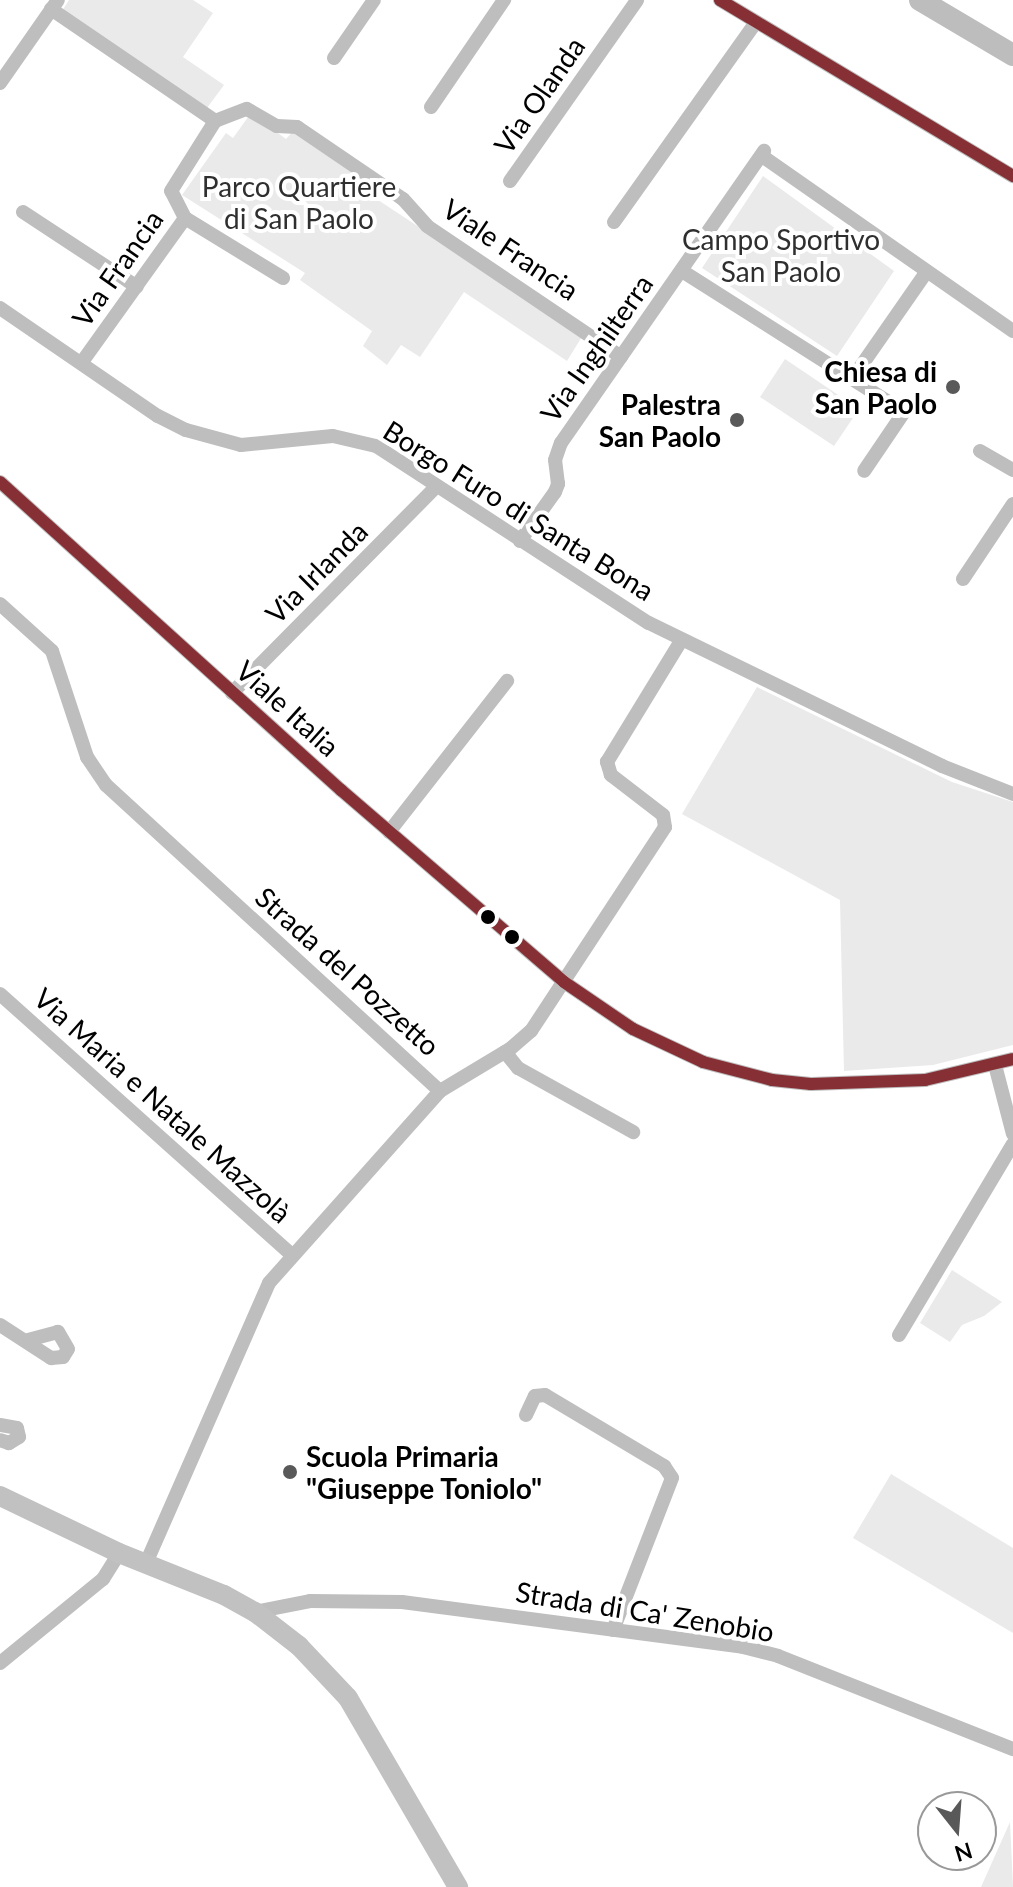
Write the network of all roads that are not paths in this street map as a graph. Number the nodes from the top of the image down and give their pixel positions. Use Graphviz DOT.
graph roads {
  1 [pos="374,0"];
  2 [pos="504,0"];
  3 [pos="637,0"];
  4 [pos="720,0"];
  5 [pos="920,0"];
  6 [pos="54,5"];
  7 [pos="756,22"];
  8 [pos="1013,55"];
  9 [pos="334,58"];
  10 [pos="0,83"];
  11 [pos="431,107"];
  12 [pos="215,121"];
  13 [pos="1013,176"];
  14 [pos="510,181"];
  15 [pos="23,212"];
  16 [pos="185,218"];
  17 [pos="614,222"];
  18 [pos="682,271"];
  19 [pos="927,271"];
  20 [pos="283,278"];
  21 [pos="137,287"];
  22 [pos="0,308"];
  23 [pos="1013,331"];
  24 [pos="621,357"];
  25 [pos="82,362"];
  26 [pos="852,379"];
  27 [pos="980,451"];
  28 [pos="1013,470"];
  29 [pos="864,471"];
  30 [pos="0,482"];
  31 [pos="437,486"];
  32 [pos="1013,504"];
  33 [pos="520,541"];
  34 [pos="963,579"];
  35 [pos="0,604"];
  36 [pos="681,641"];
  37 [pos="507,681"];
  38 [pos="232,693"];
  39 [pos="1013,794"];
  40 [pos="389,832"];
  41 [pos="564,982"];
  42 [pos="0,994"];
  43 [pos="505,1052"];
  44 [pos="1013,1059"];
  45 [pos="995,1065"];
  46 [pos="440,1091"];
  47 [pos="633,1132"];
  48 [pos="1013,1134"];
  49 [pos="1013,1146"];
  50 [pos="292,1255"];
  51 [pos="0,1325"];
  52 [pos="899,1335"];
  53 [pos="25,1341"];
  54 [pos="526,1415"];
  55 [pos="0,1425"];
  56 [pos="0,1440"];
  57 [pos="0,1496"];
  58 [pos="119,1553"];
  59 [pos="146,1563"];
  60 [pos="255,1612"];
  61 [pos="613,1630"];
  62 [pos="0,1663"];
  63 [pos="1013,1749"];
  64 [pos="458,1887"];
  1 -- 9 [label="street"];
  2 -- 11 [label="street"];
  3 -- 14 [label="street, Via Olanda"];
  4 -- 7 [label="street"];
  5 -- 8 [label="main road"];
  6 -- 10 [label="street"];
  6 -- 12 [label="street"];
  7 -- 13 [label="street"];
  7 -- 17 [label="street"];
  12 -- 16 [label="street, Via Francia"];
  12 -- 24 [label="street, Viale Francia"];
  15 -- 21 [label="street"];
  16 -- 20 [label="street"];
  16 -- 21 [label="street, Via Francia"];
  18 -- 19 [label="street, Via Inghilterra"];
  18 -- 24 [label="street, Via Inghilterra"];
  18 -- 26 [label="street, Via Inghilterra"];
  19 -- 23 [label="street"];
  19 -- 26 [label="street"];
  21 -- 25 [label="street, Via Francia"];
  22 -- 25 [label="street, Borgo Furo di Santa Bona"];
  24 -- 33 [label="street, Via Inghilterra"];
  25 -- 31 [label="street, Borgo Furo di Santa Bona"];
  26 -- 29 [label="street, Via Inghilterra"];
  27 -- 28 [label="street"];
  30 -- 38 [label="street, Viale Italia"];
  31 -- 33 [label="street, Borgo Furo di Santa Bona"];
  31 -- 38 [label="street, Via Irlanda"];
  32 -- 34 [label="street"];
  33 -- 36 [label="street, Borgo Furo di Santa Bona"];
  35 -- 46 [label="street, Strada del Pozzetto"];
  36 -- 39 [label="street, Borgo Furo di Santa Bona"];
  36 -- 41 [label="street"];
  37 -- 40 [label="street"];
  38 -- 40 [label="street, Viale Italia"];
  40 -- 41 [label="street, Viale Italia"];
  41 -- 43 [label="street"];
  41 -- 45 [label="street, Viale Italia"];
  42 -- 50 [label="street, Via Maria e Natale Mazzolà"];
  43 -- 46 [label="street"];
  43 -- 47 [label="street"];
  44 -- 45 [label="street, Viale Italia"];
  45 -- 48 [label="street"];
  46 -- 50 [label="street, Strada del Pozzetto"];
  49 -- 52 [label="street"];
  50 -- 59 [label="street, Strada del Pozzetto"];
  51 -- 53 [label="street"];
  54 -- 61 [label="street"];
  55 -- 56 [label="street"];
  57 -- 58 [label="street"];
  58 -- 59 [label="street"];
  58 -- 62 [label="street"];
  59 -- 60 [label="street"];
  60 -- 61 [label="street, Strada di Ca' Zenobio"];
  60 -- 64 [label="street"];
  61 -- 63 [label="street, Strada di Ca' Zenobio"];
}
